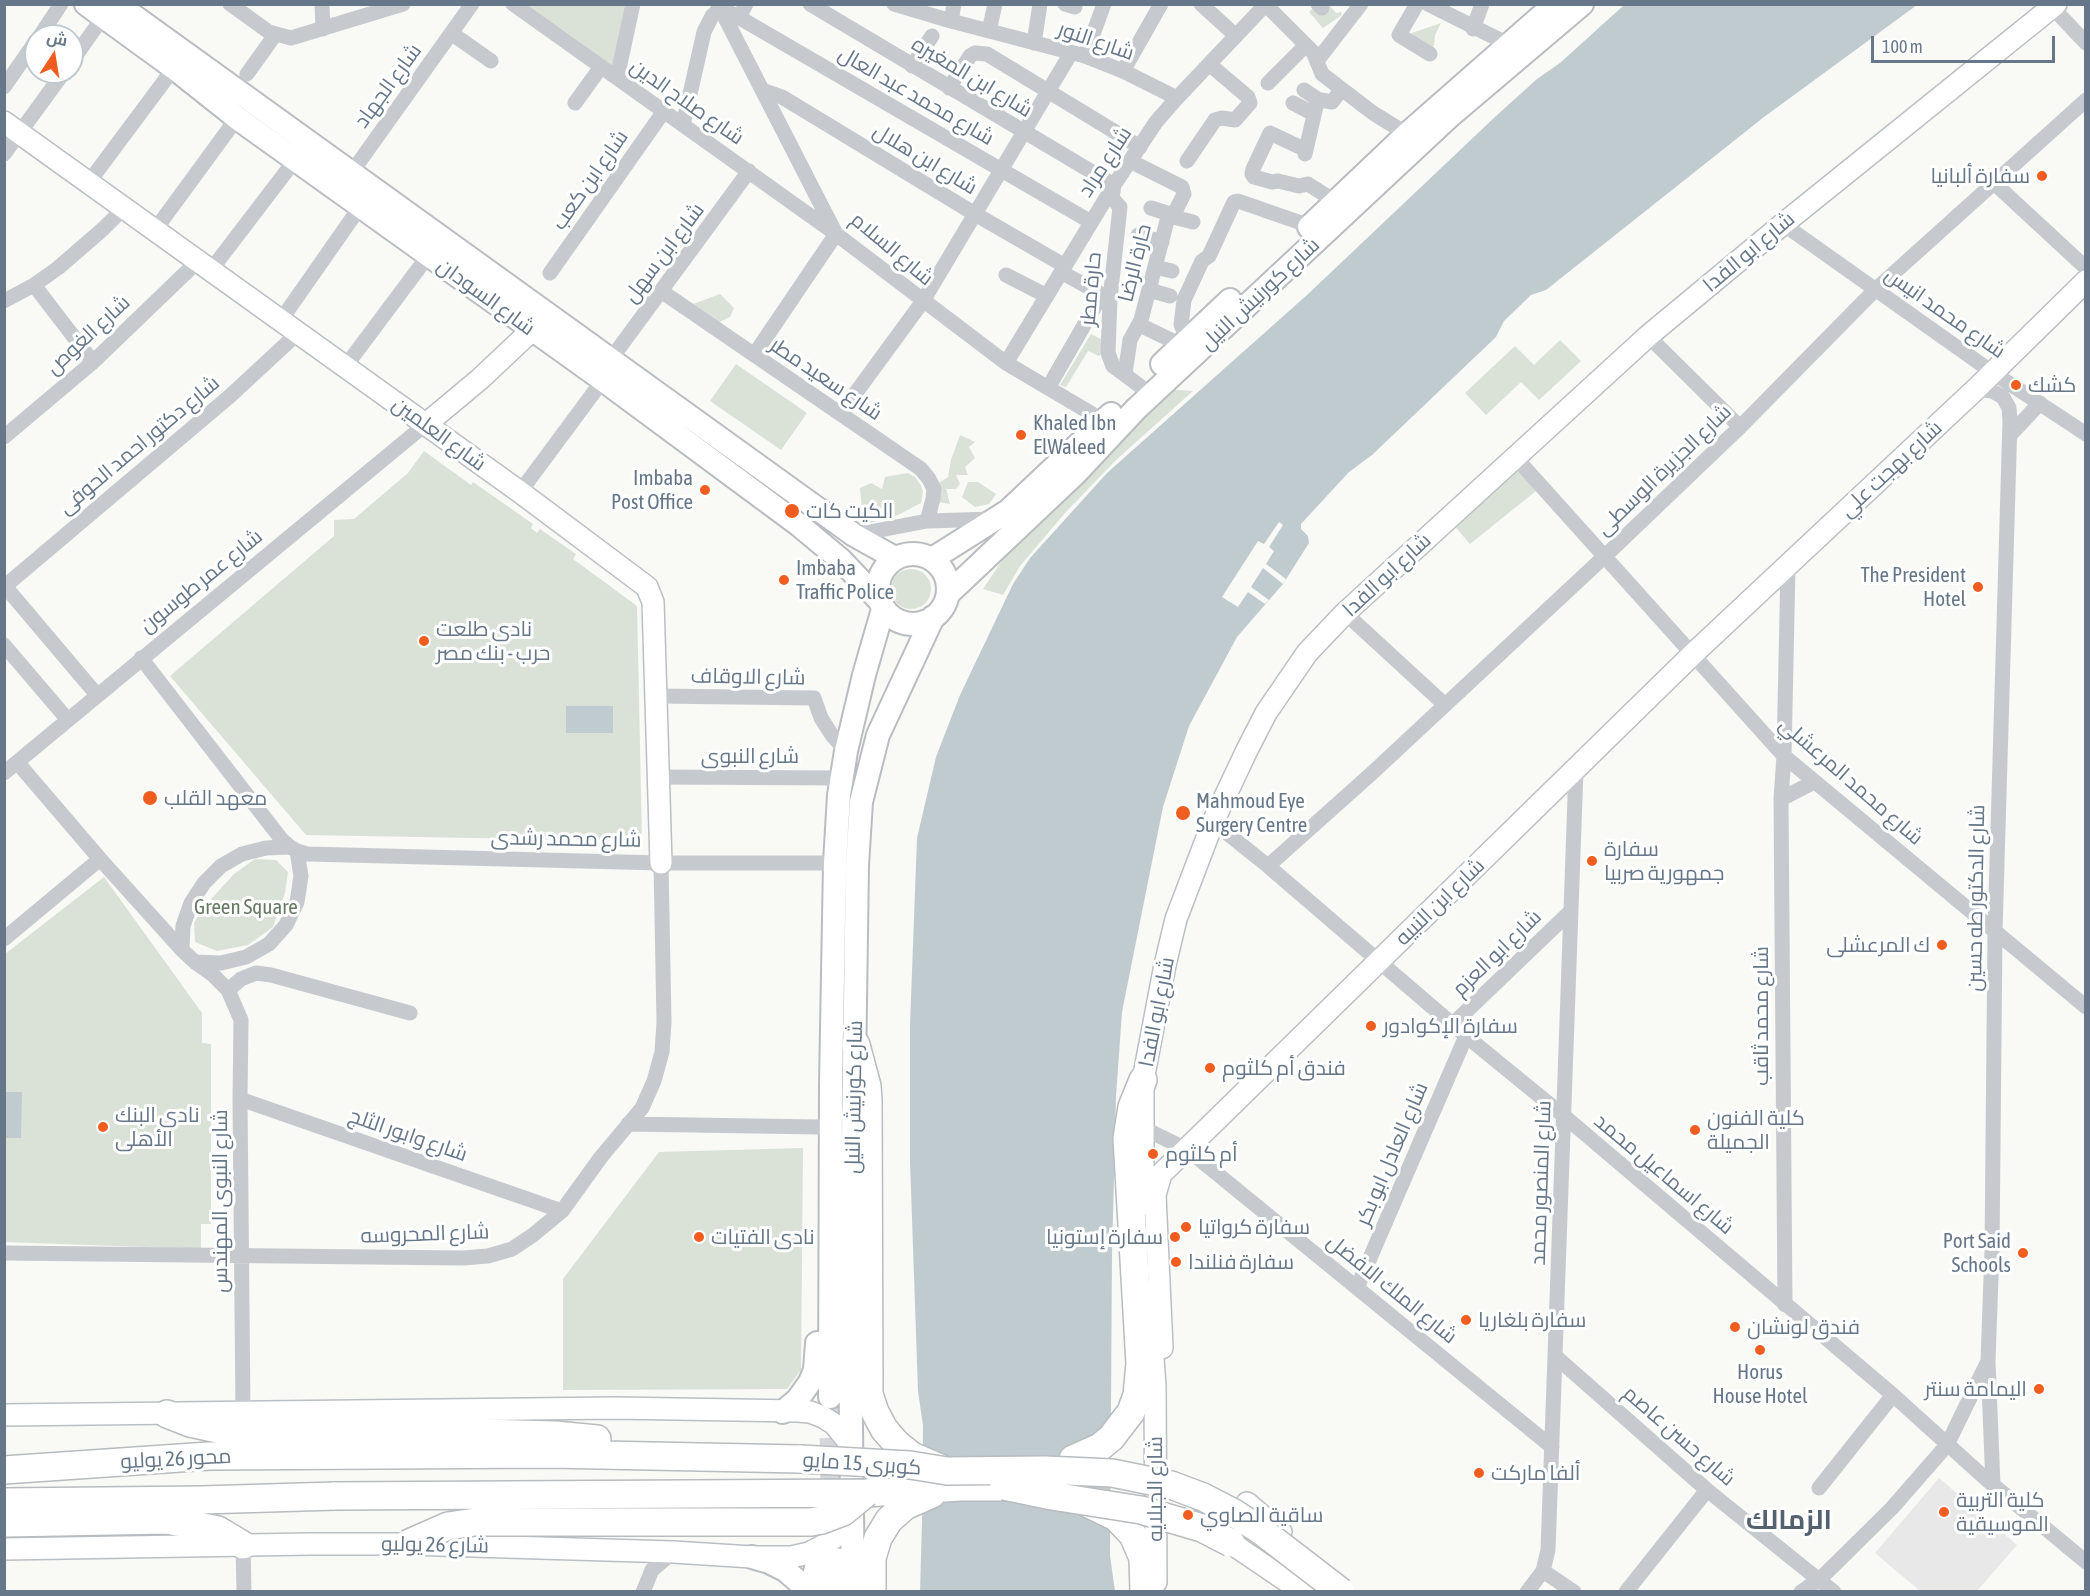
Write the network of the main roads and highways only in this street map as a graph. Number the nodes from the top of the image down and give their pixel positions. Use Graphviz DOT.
graph roads {
  1 [pos="1582,4"];
  2 [pos="1552,5"];
  3 [pos="104,8"];
  4 [pos="345,183"];
  5 [pos="895,558"];
  6 [pos="932,559"];
  7 [pos="948,594"];
  8 [pos="881,604"];
  9 [pos="933,617"];
  10 [pos="864,675"];
  11 [pos="898,691"];
  12 [pos="835,958"];
  13 [pos="855,1046"];
  14 [pos="1143,1080"];
  15 [pos="830,1397"];
  16 [pos="783,1412"];
  17 [pos="166,1414"];
  18 [pos="349,1455"];
  19 [pos="688,1457"];
  20 [pos="1073,1459"];
  21 [pos="4,1470"];
  22 [pos="1003,1478"];
  23 [pos="953,1479"];
  24 [pos="866,1493"];
  25 [pos="335,1496"];
  26 [pos="1078,1499"];
  27 [pos="4,1502"];
  28 [pos="1248,1503"];
  29 [pos="4,1523"];
  30 [pos="1231,1543"];
  31 [pos="407,1544"];
  32 [pos="243,1545"];
  33 [pos="752,1557"];
  34 [pos="853,1582"];
  35 [pos="807,1592"];
  36 [pos="1144,1592"];
  37 [pos="1321,1592"];
  38 [pos="1341,1592"];
  1 -- 7 [label="main road, شارع كورنيش النيل"];
  2 -- 6 [label="main road, شارع كورنيش النيل"];
  3 -- 4 [label="main road, شارع السودان"];
  3 -- 4 [label="main road, شارع السودان"];
  4 -- 5 [label="main road, شارع السودان"];
  4 -- 8 [label="main road, شارع السودان"];
  5 -- 6 [label="main road"];
  5 -- 8 [label="main road"];
  6 -- 7 [label="main road"];
  7 -- 9 [label="main road"];
  8 -- 9 [label="main road"];
  8 -- 10 [label="main road, شارع كورنيش النيل"];
  9 -- 11 [label="main road, شارع كورنيش النيل"];
  10 -- 11 [label="main road"];
  10 -- 12 [label="main road, شارع كورنيش النيل"];
  11 -- 13 [label="main road, شارع كورنيش النيل"];
  12 -- 15 [label="main road, شارع كورنيش النيل"];
  12 -- 16 [label="main road"];
  13 -- 23 [label="highway, bridge"];
  13 -- 34 [label="main road, شارع كورنيش النيل"];
  14 -- 20 [label="highway"];
  17 -- 19 [label="highway"];
  18 -- 19 [label="highway, كوبرى 15 مايو"];
  18 -- 21 [label="highway, محور 26 يوليو"];
  19 -- 23 [label="highway, كوبرى 15 مايو, bridge"];
  20 -- 22 [label="highway, bridge"];
  20 -- 28 [label="highway"];
  22 -- 23 [label="highway, كوبرى 15 مايو, bridge"];
  22 -- 26 [label="highway, bridge"];
  22 -- 37 [label="highway, كوبرى 15 مايو, bridge"];
  22 -- 38 [label="highway, كوبرى 15 مايو, bridge"];
  23 -- 24 [label="highway, كوبرى 15 مايو"];
  23 -- 34 [label="highway"];
  24 -- 25 [label="highway, كوبرى 15 مايو, bridge"];
  24 -- 31 [label="highway, bridge"];
  25 -- 27 [label="highway, محور 26 يوليو"];
  26 -- 30 [label="highway, bridge"];
  26 -- 36 [label="highway, bridge"];
  29 -- 32 [label="highway"];
  33 -- 35 [label="main road"];
  34 -- 35 [label="main road"];
}
